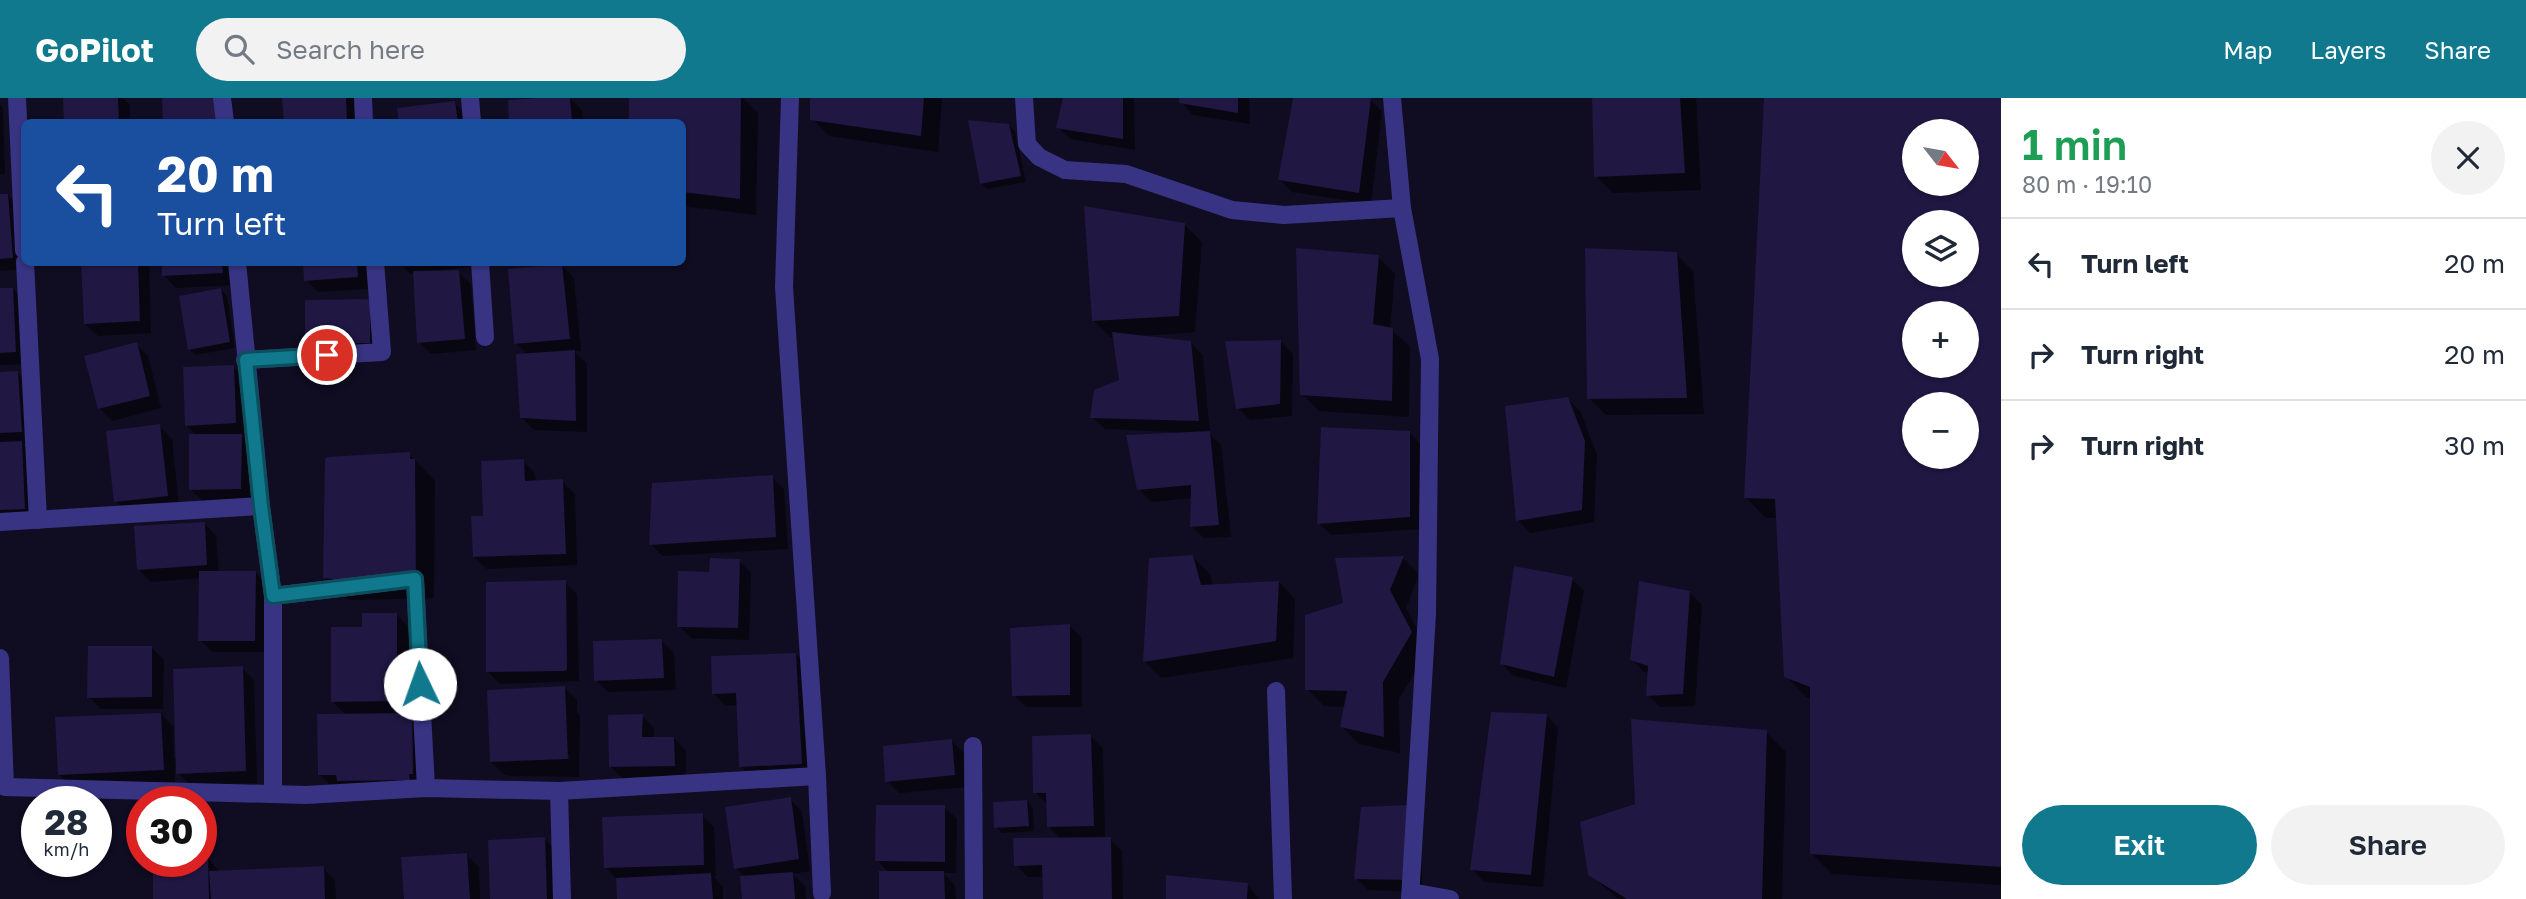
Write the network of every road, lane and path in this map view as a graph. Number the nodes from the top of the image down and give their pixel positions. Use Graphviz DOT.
graph roads {
  1 [pos="17,98"];
  2 [pos="222,98"];
  3 [pos="363,98"];
  4 [pos="470,98"];
  5 [pos="790,98"];
  6 [pos="1024,98"];
  7 [pos="1392,98"];
  8 [pos="225,119"];
  9 [pos="365,119"];
  10 [pos="472,119"];
  11 [pos="21,185"];
  12 [pos="1402,208"];
  13 [pos="25,266"];
  14 [pos="237,266"];
  15 [pos="375,266"];
  16 [pos="480,266"];
  17 [pos="485,337"];
  18 [pos="246,360"];
  19 [pos="261,506"];
  20 [pos="38,520"];
  21 [pos="0,522"];
  22 [pos="273,596"];
  23 [pos="0,658"];
  24 [pos="1276,691"];
  25 [pos="973,746"];
  26 [pos="817,776"];
  27 [pos="426,788"];
  28 [pos="559,791"];
  29 [pos="273,794"];
  30 [pos="822,893"];
  31 [pos="1410,895"];
  32 [pos="562,899"];
  33 [pos="974,899"];
  34 [pos="1283,899"];
  35 [pos="1450,899"];
  1 -- 11 [label="street"];
  2 -- 8 [label="street"];
  3 -- 9 [label="street"];
  4 -- 10 [label="street"];
  5 -- 26 [label="street"];
  6 -- 12 [label="street"];
  7 -- 12 [label="street"];
  12 -- 31 [label="street"];
  13 -- 20 [label="street"];
  14 -- 18 [label="street"];
  15 -- 18 [label="street"];
  16 -- 17 [label="street"];
  18 -- 19 [label="street"];
  19 -- 20 [label="street"];
  19 -- 22 [label="street"];
  20 -- 21 [label="street"];
  22 -- 27 [label="street"];
  22 -- 29 [label="street"];
  23 -- 29 [label="street"];
  24 -- 34 [label="street"];
  25 -- 33 [label="street"];
  26 -- 28 [label="street"];
  26 -- 30 [label="street"];
  27 -- 28 [label="street"];
  27 -- 29 [label="street"];
  28 -- 32 [label="street"];
  31 -- 35 [label="street"];
}
